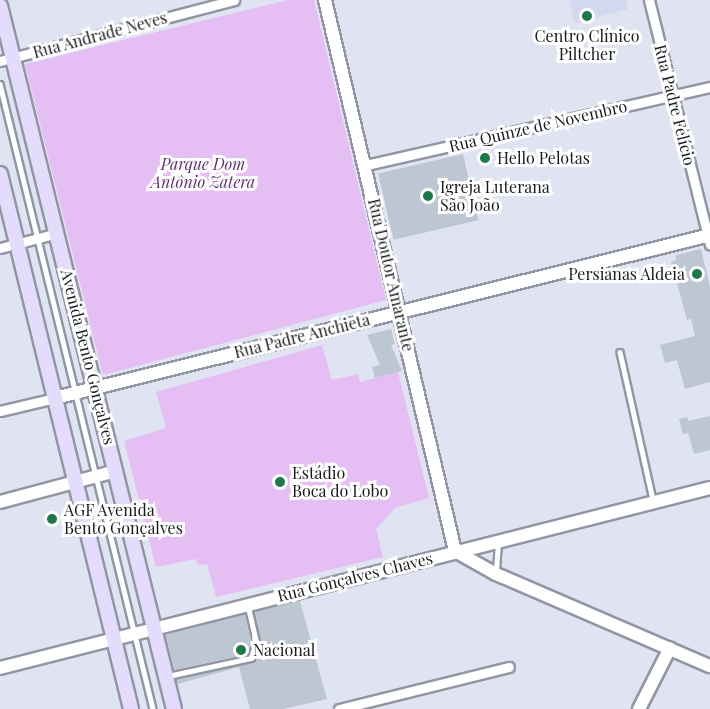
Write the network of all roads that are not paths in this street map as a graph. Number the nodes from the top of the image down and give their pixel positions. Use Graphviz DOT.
graph roads {
  1 [pos="234,0"];
  2 [pos="325,0"];
  3 [pos="650,0"];
  4 [pos="0,6"];
  5 [pos="6,59"];
  6 [pos="0,84"];
  7 [pos="710,87"];
  8 [pos="673,96"];
  9 [pos="366,165"];
  10 [pos="0,174"];
  11 [pos="58,233"];
  12 [pos="709,239"];
  13 [pos="37,240"];
  14 [pos="17,244"];
  15 [pos="0,248"];
  16 [pos="399,311"];
  17 [pos="620,352"];
  18 [pos="95,387"];
  19 [pos="76,392"];
  20 [pos="54,398"];
  21 [pos="0,411"];
  22 [pos="116,471"];
  23 [pos="97,476"];
  24 [pos="75,483"];
  25 [pos="710,488"];
  26 [pos="0,502"];
  27 [pos="654,502"];
  28 [pos="498,541"];
  29 [pos="455,551"];
  30 [pos="496,574"];
  31 [pos="248,604"];
  32 [pos="153,629"];
  33 [pos="134,634"];
  34 [pos="115,639"];
  35 [pos="670,648"];
  36 [pos="710,666"];
  37 [pos="508,667"];
  38 [pos="0,668"];
  39 [pos="166,676"];
  40 [pos="131,709"];
  41 [pos="153,709"];
  42 [pos="174,709"];
  43 [pos="339,709"];
  44 [pos="639,709"];
  1 -- 5 [label="street, Rua Andrade Neves"];
  2 -- 9 [label="street, Rua Doutor Amarante"];
  3 -- 8 [label="street, Rua Padre Felício"];
  4 -- 5 [label="main road, Avenida Bento Gonçalves"];
  5 -- 11 [label="main road, Avenida Bento Gonçalves"];
  6 -- 13 [label="lane"];
  7 -- 8 [label="street, Rua Quinze de Novembro"];
  8 -- 9 [label="street, Rua Quinze de Novembro"];
  8 -- 12 [label="street, Rua Padre Felício"];
  9 -- 16 [label="street, Rua Doutor Amarante"];
  10 -- 14 [label="main road"];
  11 -- 13 [label="street"];
  11 -- 18 [label="main road, Avenida Bento Gonçalves"];
  12 -- 16 [label="street, Rua Padre Anchieta"];
  13 -- 14 [label="street"];
  13 -- 19 [label="lane"];
  14 -- 15 [label="street"];
  14 -- 20 [label="main road"];
  16 -- 18 [label="street, Rua Padre Anchieta"];
  16 -- 29 [label="street, Rua Doutor Amarante"];
  17 -- 27 [label="lane"];
  18 -- 19 [label="street, Rua Padre Anchieta"];
  18 -- 22 [label="main road, Avenida Bento Gonçalves"];
  19 -- 20 [label="street, Rua Padre Anchieta"];
  19 -- 23 [label="lane"];
  20 -- 21 [label="street, Rua Padre Anchieta"];
  20 -- 24 [label="main road"];
  22 -- 23 [label="street"];
  22 -- 32 [label="main road, Avenida Bento Gonçalves"];
  23 -- 24 [label="street"];
  23 -- 33 [label="lane"];
  24 -- 26 [label="street"];
  24 -- 34 [label="main road"];
  25 -- 27 [label="street, Rua Gonçalves Chaves"];
  27 -- 28 [label="street, Rua Gonçalves Chaves"];
  28 -- 29 [label="street, Rua Gonçalves Chaves"];
  28 -- 30 [label="lane"];
  29 -- 30 [label="street"];
  29 -- 31 [label="street, Rua Gonçalves Chaves"];
  30 -- 35 [label="street"];
  31 -- 32 [label="street, Rua Gonçalves Chaves"];
  31 -- 39 [label="lane"];
  32 -- 33 [label="street, Rua Gonçalves Chaves"];
  32 -- 39 [label="main road, Avenida Bento Gonçalves"];
  33 -- 34 [label="street, Rua Gonçalves Chaves"];
  33 -- 41 [label="lane"];
  34 -- 38 [label="street, Rua Gonçalves Chaves"];
  34 -- 40 [label="main road"];
  35 -- 36 [label="street"];
  35 -- 44 [label="street"];
  37 -- 43 [label="street"];
  39 -- 42 [label="main road, Avenida Bento Gonçalves"];
}
